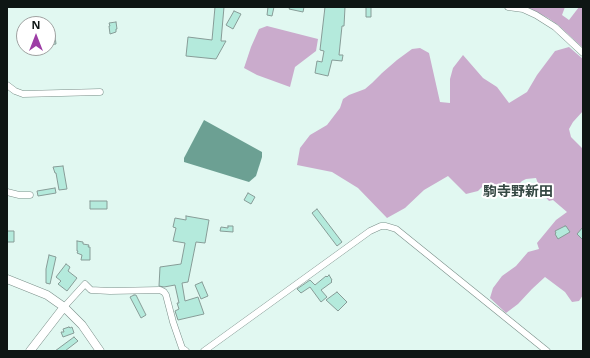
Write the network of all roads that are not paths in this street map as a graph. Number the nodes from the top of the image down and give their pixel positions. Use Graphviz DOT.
graph roads {
  1 [pos="508,7"];
  2 [pos="524,8"];
  3 [pos="583,53"];
  4 [pos="7,85"];
  5 [pos="100,92"];
  6 [pos="7,192"];
  7 [pos="30,195"];
  8 [pos="7,279"];
  9 [pos="64,307"];
  10 [pos="30,351"];
  11 [pos="100,351"];
  12 [pos="186,351"];
  13 [pos="204,351"];
  14 [pos="547,351"];
  1 -- 2 [label="street"];
  2 -- 3 [label="street"];
  4 -- 5 [label="street"];
  6 -- 7 [label="street"];
  8 -- 9 [label="street"];
  9 -- 10 [label="street"];
  9 -- 11 [label="street"];
  9 -- 12 [label="street"];
  13 -- 14 [label="street"];
}
